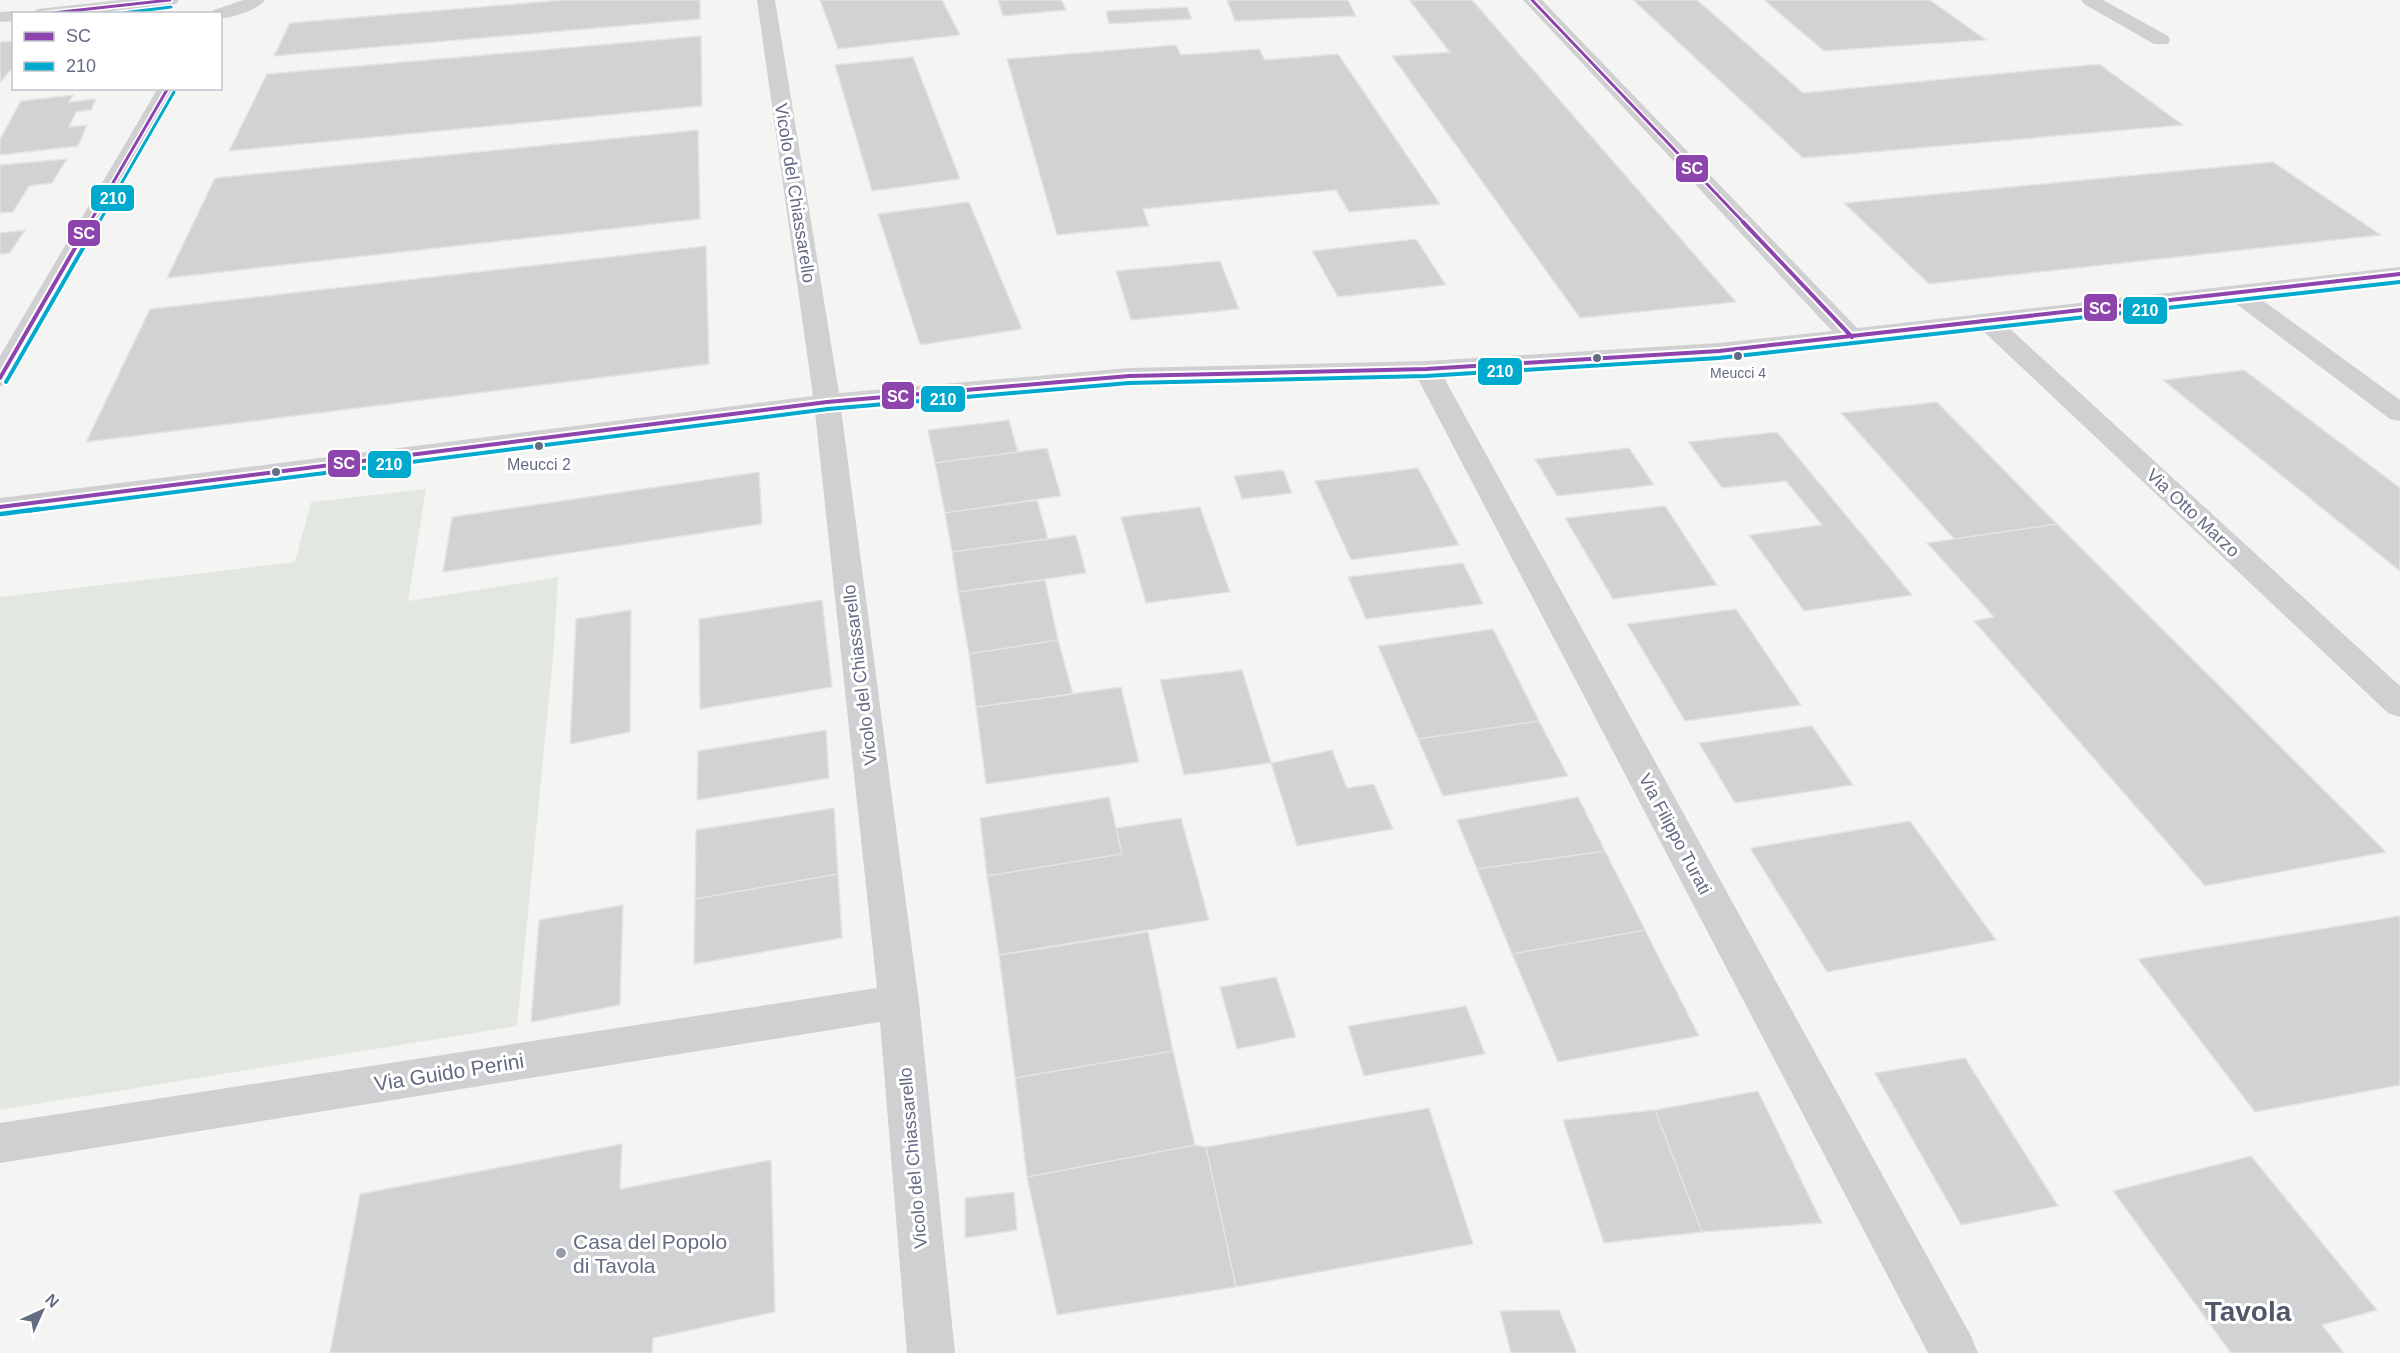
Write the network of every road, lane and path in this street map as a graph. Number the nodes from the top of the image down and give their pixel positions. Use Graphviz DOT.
graph roads {
  1 [pos="256,0"];
  2 [pos="766,0"];
  3 [pos="1532,0"];
  4 [pos="2090,0"];
  5 [pos="169,5"];
  6 [pos="67,12"];
  7 [pos="222,13"];
  8 [pos="2161,40"];
  9 [pos="167,90"];
  10 [pos="2400,274"];
  11 [pos="2238,294"];
  12 [pos="1986,320"];
  13 [pos="1852,338"];
  14 [pos="1426,369"];
  15 [pos="0,378"];
  16 [pos="827,402"];
  17 [pos="2400,414"];
  18 [pos="0,507"];
  19 [pos="2400,705"];
  20 [pos="899,1002"];
  21 [pos="0,1143"];
  22 [pos="931,1353"];
  23 [pos="1954,1353"];
  1 -- 7 [label="street"];
  2 -- 16 [label="street, Vicolo del Chiassarello"];
  3 -- 13 [label="street"];
  4 -- 8 [label="street"];
  5 -- 6 [label="street"];
  9 -- 15 [label="street"];
  10 -- 11 [label="street"];
  11 -- 12 [label="street"];
  11 -- 17 [label="street"];
  12 -- 13 [label="street"];
  12 -- 19 [label="street, Via Otto Marzo"];
  13 -- 14 [label="street"];
  14 -- 16 [label="street"];
  14 -- 23 [label="street, Via Filippo Turati"];
  16 -- 18 [label="street"];
  16 -- 20 [label="street, Vicolo del Chiassarello"];
  20 -- 21 [label="street, Via Guido Perini"];
  20 -- 22 [label="street, Vicolo del Chiassarello"];
}
